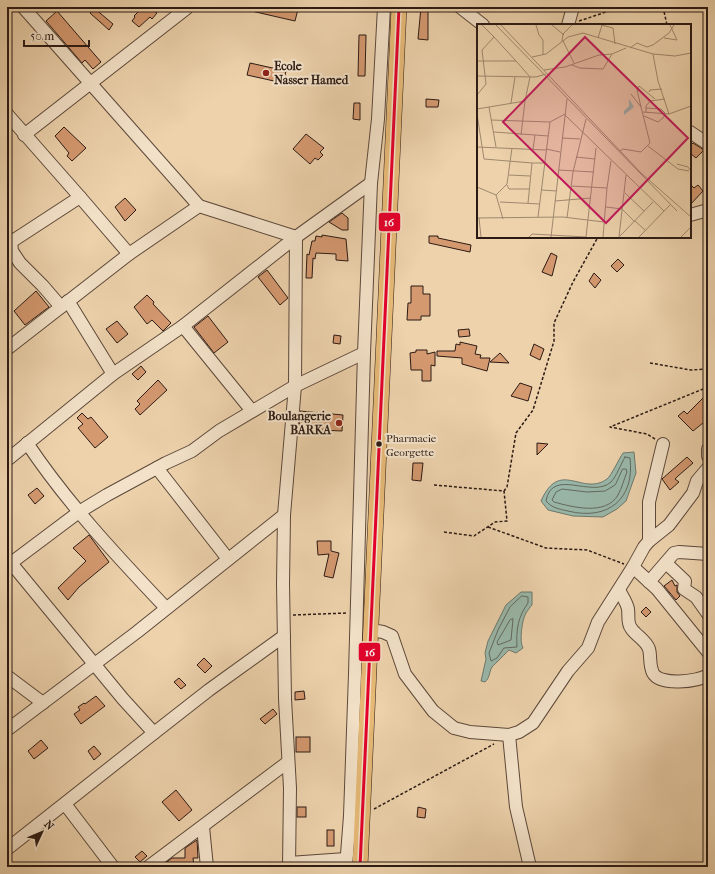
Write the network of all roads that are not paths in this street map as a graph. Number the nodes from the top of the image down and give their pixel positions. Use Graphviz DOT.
graph roads {
  1 [pos="24,7"];
  2 [pos="187,7"];
  3 [pos="384,7"];
  4 [pos="399,7"];
  5 [pos="460,7"];
  6 [pos="573,7"];
  7 [pos="482,24"];
  8 [pos="571,24"];
  9 [pos="91,83"];
  10 [pos="7,114"];
  11 [pos="691,133"];
  12 [pos="24,135"];
  13 [pos="708,144"];
  14 [pos="371,183"];
  15 [pos="80,197"];
  16 [pos="199,206"];
  17 [pos="708,210"];
  18 [pos="691,215"];
  19 [pos="296,237"];
  20 [pos="9,239"];
  21 [pos="129,254"];
  22 [pos="64,304"];
  23 [pos="183,326"];
  24 [pos="7,349"];
  25 [pos="364,353"];
  26 [pos="113,374"];
  27 [pos="295,386"];
  28 [pos="252,411"];
  29 [pos="27,443"];
  30 [pos="663,444"];
  31 [pos="708,449"];
  32 [pos="708,456"];
  33 [pos="7,460"];
  34 [pos="157,468"];
  35 [pos="708,468"];
  36 [pos="79,512"];
  37 [pos="284,515"];
  38 [pos="649,541"];
  39 [pos="708,554"];
  40 [pos="228,559"];
  41 [pos="666,563"];
  42 [pos="9,565"];
  43 [pos="633,567"];
  44 [pos="649,582"];
  45 [pos="619,590"];
  46 [pos="166,608"];
  47 [pos="708,614"];
  48 [pos="370,630"];
  49 [pos="284,636"];
  50 [pos="708,652"];
  51 [pos="95,664"];
  52 [pos="708,675"];
  53 [pos="7,676"];
  54 [pos="43,703"];
  55 [pos="7,730"];
  56 [pos="154,732"];
  57 [pos="509,735"];
  58 [pos="288,762"];
  59 [pos="65,804"];
  60 [pos="203,827"];
  61 [pos="7,850"];
  62 [pos="346,863"];
  63 [pos="289,865"];
  64 [pos="113,867"];
  65 [pos="148,867"];
  66 [pos="206,867"];
  67 [pos="360,867"];
  68 [pos="530,867"];
  1 -- 9 [label="street"];
  2 -- 9 [label="street"];
  3 -- 14 [label="street"];
  4 -- 48 [label="main road"];
  5 -- 7 [label="street"];
  6 -- 8 [label="street"];
  9 -- 12 [label="street"];
  9 -- 16 [label="street"];
  10 -- 12 [label="street"];
  11 -- 13 [label="street"];
  12 -- 15 [label="street"];
  14 -- 19 [label="street"];
  14 -- 25 [label="street"];
  15 -- 20 [label="street"];
  15 -- 21 [label="street"];
  16 -- 19 [label="street"];
  16 -- 21 [label="street"];
  17 -- 18 [label="street"];
  19 -- 23 [label="street"];
  19 -- 27 [label="street"];
  20 -- 22 [label="street"];
  21 -- 22 [label="street"];
  22 -- 24 [label="street"];
  22 -- 26 [label="street"];
  23 -- 26 [label="street"];
  23 -- 28 [label="street"];
  25 -- 27 [label="street"];
  25 -- 62 [label="street"];
  26 -- 29 [label="street"];
  27 -- 28 [label="street"];
  27 -- 37 [label="street"];
  28 -- 34 [label="street"];
  29 -- 33 [label="street"];
  29 -- 36 [label="street"];
  30 -- 38 [label="street"];
  31 -- 32 [label="street"];
  34 -- 36 [label="street"];
  34 -- 40 [label="street"];
  35 -- 38 [label="street"];
  36 -- 42 [label="street"];
  36 -- 46 [label="street"];
  37 -- 40 [label="street"];
  37 -- 49 [label="street"];
  38 -- 43 [label="street"];
  39 -- 41 [label="street"];
  40 -- 46 [label="street"];
  41 -- 44 [label="street"];
  41 -- 47 [label="street"];
  42 -- 51 [label="street"];
  43 -- 44 [label="street"];
  43 -- 45 [label="street"];
  44 -- 50 [label="street"];
  45 -- 52 [label="street"];
  45 -- 57 [label="street"];
  46 -- 51 [label="street"];
  48 -- 57 [label="street"];
  48 -- 67 [label="main road"];
  49 -- 56 [label="street"];
  49 -- 58 [label="street"];
  51 -- 54 [label="street"];
  51 -- 56 [label="street"];
  53 -- 54 [label="street"];
  54 -- 55 [label="street"];
  56 -- 59 [label="street"];
  57 -- 68 [label="street"];
  58 -- 60 [label="street"];
  58 -- 63 [label="street"];
  59 -- 61 [label="street"];
  59 -- 64 [label="street"];
  60 -- 65 [label="street"];
  60 -- 66 [label="street"];
  62 -- 63 [label="street"];
}
